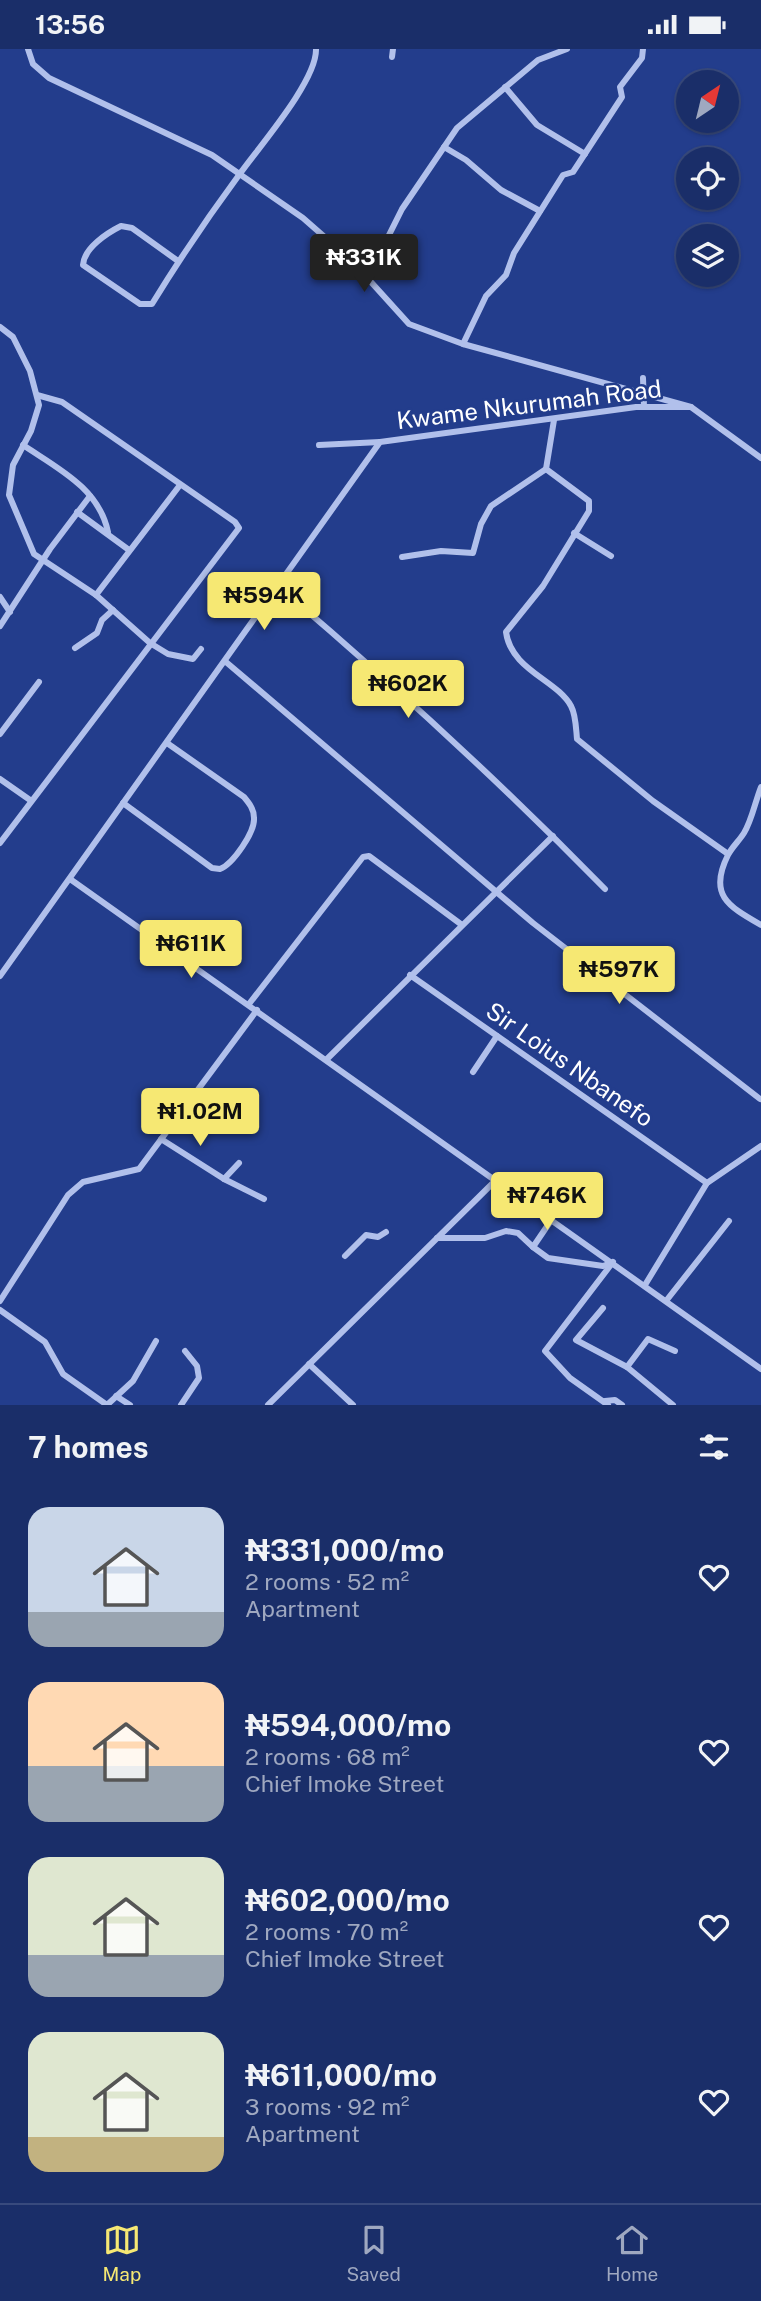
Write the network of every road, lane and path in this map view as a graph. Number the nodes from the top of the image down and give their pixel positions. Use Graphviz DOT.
graph roads {
  1 [pos="28,49"];
  2 [pos="316,49"];
  3 [pos="567,49"];
  4 [pos="643,49"];
  5 [pos="505,87"];
  6 [pos="444,147"];
  7 [pos="585,154"];
  8 [pos="239,174"];
  9 [pos="540,211"];
  10 [pos="178,261"];
  11 [pos="368,277"];
  12 [pos="0,327"];
  13 [pos="463,344"];
  14 [pos="643,378"];
  15 [pos="37,395"];
  16 [pos="646,395"];
  17 [pos="644,407"];
  18 [pos="691,407"];
  19 [pos="554,420"];
  20 [pos="380,442"];
  21 [pos="23,445"];
  22 [pos="319,446"];
  23 [pos="761,458"];
  24 [pos="546,470"];
  25 [pos="180,485"];
  26 [pos="90,496"];
  27 [pos="78,512"];
  28 [pos="108,532"];
  29 [pos="574,533"];
  30 [pos="129,550"];
  31 [pos="611,556"];
  32 [pos="402,557"];
  33 [pos="45,561"];
  34 [pos="279,587"];
  35 [pos="96,595"];
  36 [pos="0,597"];
  37 [pos="113,610"];
  38 [pos="10,612"];
  39 [pos="0,626"];
  40 [pos="150,643"];
  41 [pos="75,648"];
  42 [pos="201,649"];
  43 [pos="226,662"];
  44 [pos="39,682"];
  45 [pos="0,734"];
  46 [pos="167,743"];
  47 [pos="0,779"];
  48 [pos="761,787"];
  49 [pos="30,800"];
  50 [pos="123,803"];
  51 [pos="553,836"];
  52 [pos="0,843"];
  53 [pos="728,854"];
  54 [pos="70,879"];
  55 [pos="605,889"];
  56 [pos="496,893"];
  57 [pos="462,925"];
  58 [pos="761,925"];
  59 [pos="410,975"];
  60 [pos="0,977"];
  61 [pos="248,1004"];
  62 [pos="257,1010"];
  63 [pos="496,1036"];
  64 [pos="327,1059"];
  65 [pos="473,1072"];
  66 [pos="760,1099"];
  67 [pos="161,1139"];
  68 [pos="761,1146"];
  69 [pos="239,1163"];
  70 [pos="224,1179"];
  71 [pos="497,1179"];
  72 [pos="708,1183"];
  73 [pos="264,1199"];
  74 [pos="552,1219"];
  75 [pos="729,1221"];
  76 [pos="386,1232"];
  77 [pos="437,1238"];
  78 [pos="533,1247"];
  79 [pos="345,1256"];
  80 [pos="613,1262"];
  81 [pos="645,1285"];
  82 [pos="0,1301"];
  83 [pos="666,1301"];
  84 [pos="603,1308"];
  85 [pos="0,1310"];
  86 [pos="156,1341"];
  87 [pos="185,1350"];
  88 [pos="675,1351"];
  89 [pos="309,1364"];
  90 [pos="760,1365"];
  91 [pos="627,1367"];
  92 [pos="117,1396"];
  93 [pos="606,1403"];
  94 [pos="107,1405"];
  95 [pos="130,1405"];
  96 [pos="181,1405"];
  97 [pos="268,1405"];
  98 [pos="353,1405"];
  99 [pos="622,1405"];
  100 [pos="673,1405"];
  1 -- 8 [label="street"];
  2 -- 8 [label="street"];
  3 -- 5 [label="street"];
  4 -- 7 [label="street"];
  5 -- 6 [label="street"];
  5 -- 7 [label="street"];
  6 -- 9 [label="street"];
  6 -- 11 [label="street"];
  7 -- 9 [label="street"];
  8 -- 10 [label="street"];
  8 -- 11 [label="street"];
  9 -- 13 [label="street"];
  10 -- 10 [label="street"];
  11 -- 13 [label="street"];
  12 -- 15 [label="street"];
  13 -- 16 [label="street"];
  14 -- 16 [label="street"];
  15 -- 21 [label="street"];
  15 -- 25 [label="street"];
  16 -- 17 [label="street"];
  16 -- 18 [label="street"];
  17 -- 18 [label="street, Kwame Nkurumah Road"];
  17 -- 19 [label="street, Kwame Nkurumah Road"];
  18 -- 23 [label="street"];
  19 -- 20 [label="street, Kwame Nkurumah Road"];
  19 -- 24 [label="street"];
  20 -- 22 [label="street"];
  20 -- 34 [label="street, Kwame Nkurumah Road"];
  21 -- 26 [label="street"];
  21 -- 33 [label="street"];
  24 -- 29 [label="street"];
  24 -- 32 [label="street"];
  25 -- 30 [label="street"];
  25 -- 40 [label="street"];
  26 -- 27 [label="street"];
  26 -- 28 [label="street"];
  27 -- 28 [label="street"];
  27 -- 33 [label="street"];
  28 -- 30 [label="street"];
  29 -- 31 [label="street"];
  29 -- 53 [label="street"];
  30 -- 35 [label="street"];
  33 -- 35 [label="street"];
  33 -- 38 [label="street"];
  34 -- 43 [label="street, Kwame Nkurumah Road"];
  34 -- 51 [label="street"];
  35 -- 37 [label="street"];
  36 -- 38 [label="street"];
  37 -- 40 [label="street"];
  37 -- 41 [label="street"];
  38 -- 39 [label="street"];
  40 -- 42 [label="street"];
  40 -- 49 [label="street"];
  43 -- 46 [label="street, Kwame Nkurumah Road"];
  43 -- 56 [label="street"];
  44 -- 45 [label="street"];
  46 -- 50 [label="street, Kwame Nkurumah Road"];
  46 -- 50 [label="street"];
  47 -- 49 [label="street"];
  48 -- 53 [label="street"];
  49 -- 52 [label="street"];
  50 -- 54 [label="street, Kwame Nkurumah Road"];
  51 -- 55 [label="street"];
  51 -- 56 [label="street"];
  53 -- 58 [label="street"];
  54 -- 60 [label="street, Kwame Nkurumah Road"];
  54 -- 61 [label="street"];
  56 -- 57 [label="street"];
  56 -- 66 [label="street"];
  57 -- 59 [label="street"];
  57 -- 61 [label="street"];
  59 -- 63 [label="street, Sir Loius Nbanefo"];
  59 -- 64 [label="street"];
  61 -- 62 [label="street"];
  62 -- 64 [label="street"];
  62 -- 67 [label="street"];
  63 -- 65 [label="street"];
  63 -- 72 [label="street, Sir Loius Nbanefo"];
  64 -- 71 [label="street"];
  67 -- 70 [label="street"];
  67 -- 82 [label="street"];
  68 -- 72 [label="street"];
  69 -- 70 [label="street"];
  70 -- 73 [label="street"];
  71 -- 74 [label="street"];
  71 -- 77 [label="street"];
  72 -- 81 [label="street"];
  74 -- 78 [label="street"];
  74 -- 80 [label="street"];
  75 -- 83 [label="street"];
  76 -- 79 [label="street"];
  77 -- 78 [label="street"];
  77 -- 89 [label="street"];
  78 -- 80 [label="street"];
  80 -- 81 [label="street"];
  80 -- 93 [label="street"];
  81 -- 83 [label="street"];
  83 -- 90 [label="street"];
  84 -- 91 [label="street"];
  85 -- 94 [label="street"];
  86 -- 92 [label="street"];
  87 -- 96 [label="street"];
  88 -- 91 [label="street"];
  89 -- 97 [label="street"];
  89 -- 98 [label="street"];
  91 -- 100 [label="street"];
  92 -- 94 [label="street"];
  92 -- 95 [label="street"];
  93 -- 99 [label="street"];
}
